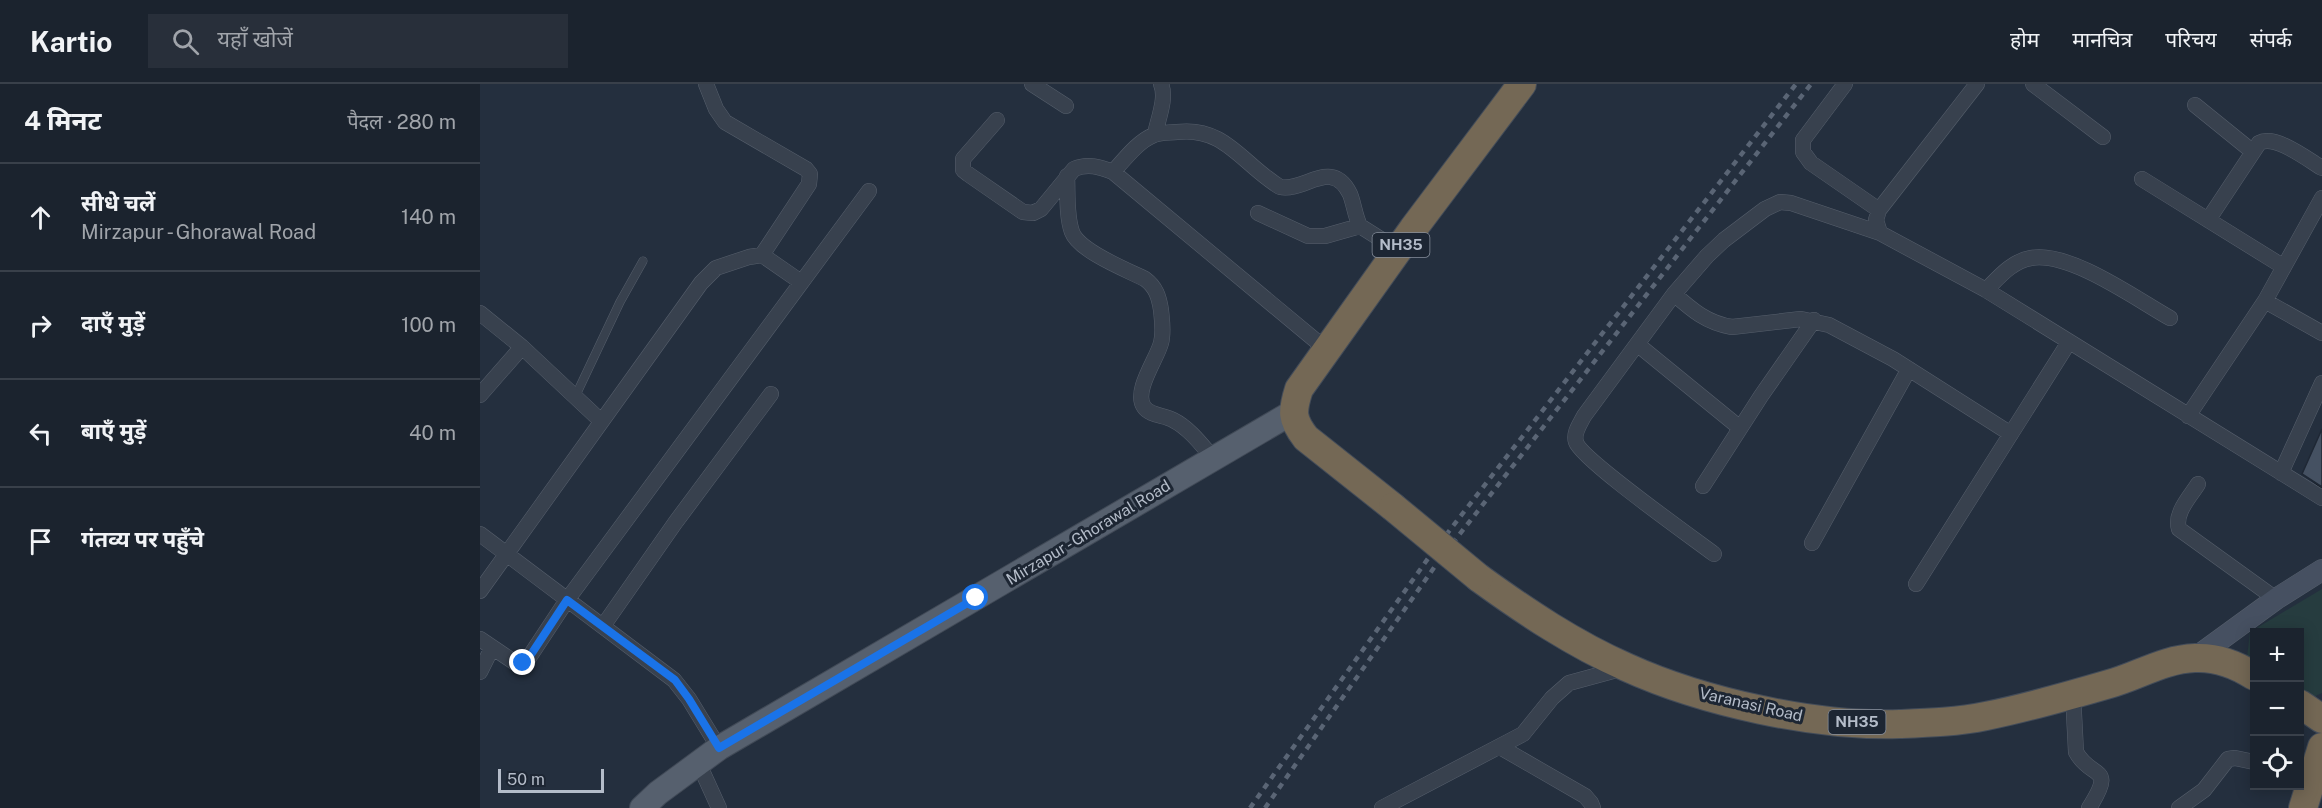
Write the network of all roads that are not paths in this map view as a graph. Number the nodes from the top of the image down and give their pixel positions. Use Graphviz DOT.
graph roads {
  1 [pos="706,84"];
  2 [pos="1032,84"];
  3 [pos="1161,84"];
  4 [pos="1522,84"];
  5 [pos="1845,84"];
  6 [pos="1977,84"];
  7 [pos="2033,84"];
  8 [pos="2196,105"];
  9 [pos="1066,106"];
  10 [pos="997,120"];
  11 [pos="1155,134"];
  12 [pos="2103,137"];
  13 [pos="2253,152"];
  14 [pos="2322,168"];
  15 [pos="1113,172"];
  16 [pos="1067,176"];
  17 [pos="2142,179"];
  18 [pos="869,191"];
  19 [pos="2322,198"];
  20 [pos="1880,210"];
  21 [pos="1258,213"];
  22 [pos="2208,220"];
  23 [pos="1360,226"];
  24 [pos="1880,233"];
  25 [pos="1398,250"];
  26 [pos="762,255"];
  27 [pos="643,261"];
  28 [pos="2284,267"];
  29 [pos="801,282"];
  30 [pos="1986,290"];
  31 [pos="1674,294"];
  32 [pos="2265,301"];
  33 [pos="480,312"];
  34 [pos="2170,318"];
  35 [pos="1814,320"];
  36 [pos="2322,333"];
  37 [pos="2069,342"];
  38 [pos="1637,344"];
  39 [pos="522,347"];
  40 [pos="1327,350"];
  41 [pos="1909,369"];
  42 [pos="2322,383"];
  43 [pos="771,394"];
  44 [pos="480,395"];
  45 [pos="575,397"];
  46 [pos="1293,412"];
  47 [pos="2188,416"];
  48 [pos="601,421"];
  49 [pos="1740,428"];
  50 [pos="2011,434"];
  51 [pos="1213,458"];
  52 [pos="2282,473"];
  53 [pos="2198,484"];
  54 [pos="1703,486"];
  55 [pos="2322,498"];
  56 [pos="480,534"];
  57 [pos="1812,543"];
  58 [pos="1714,554"];
  59 [pos="507,555"];
  60 [pos="2322,570"];
  61 [pos="1916,584"];
  62 [pos="480,591"];
  63 [pos="2276,599"];
  64 [pos="567,600"];
  65 [pos="603,626"];
  66 [pos="486,643"];
  67 [pos="2195,658"];
  68 [pos="1626,668"];
  69 [pos="480,672"];
  70 [pos="2250,674"];
  71 [pos="2073,694"];
  72 [pos="2304,707"];
  73 [pos="2322,718"];
  74 [pos="1500,747"];
  75 [pos="2322,747"];
  76 [pos="719,748"];
  77 [pos="2250,761"];
  78 [pos="697,764"];
  79 [pos="2309,791"];
  80 [pos="642,808"];
  81 [pos="719,808"];
  82 [pos="1382,808"];
  83 [pos="1593,808"];
  84 [pos="2090,808"];
  85 [pos="2179,808"];
  1 -- 26 [label="street"];
  2 -- 9 [label="street"];
  3 -- 11 [label="street"];
  4 -- 25 [label="highway, NH35"];
  5 -- 20 [label="street"];
  6 -- 20 [label="street"];
  7 -- 12 [label="street"];
  8 -- 13 [label="street"];
  10 -- 16 [label="street"];
  11 -- 15 [label="street"];
  11 -- 23 [label="street"];
  13 -- 14 [label="street"];
  13 -- 22 [label="street"];
  15 -- 16 [label="street"];
  15 -- 40 [label="street"];
  16 -- 51 [label="street"];
  17 -- 22 [label="street"];
  18 -- 29 [label="street"];
  19 -- 28 [label="street"];
  20 -- 24 [label="street"];
  21 -- 23 [label="street"];
  22 -- 28 [label="street"];
  23 -- 25 [label="street"];
  24 -- 30 [label="street"];
  24 -- 31 [label="street"];
  25 -- 40 [label="highway, NH35"];
  26 -- 29 [label="street"];
  26 -- 48 [label="street"];
  27 -- 45 [label="lane"];
  28 -- 32 [label="street"];
  29 -- 64 [label="street"];
  30 -- 34 [label="street"];
  30 -- 37 [label="street"];
  31 -- 35 [label="street"];
  31 -- 38 [label="street"];
  32 -- 36 [label="street"];
  32 -- 47 [label="street"];
  33 -- 39 [label="street"];
  35 -- 41 [label="street"];
  35 -- 49 [label="street"];
  37 -- 47 [label="street"];
  37 -- 50 [label="street"];
  38 -- 49 [label="street"];
  38 -- 58 [label="street"];
  39 -- 44 [label="street"];
  39 -- 45 [label="street"];
  40 -- 46 [label="highway, NH35"];
  41 -- 50 [label="street"];
  41 -- 57 [label="street"];
  42 -- 52 [label="street"];
  43 -- 65 [label="street"];
  45 -- 48 [label="street"];
  46 -- 51 [label="main road, Mirzapur - Ghorawal Road"];
  46 -- 68 [label="highway, Varanasi Road / NH35, bridge"];
  47 -- 52 [label="street"];
  48 -- 59 [label="street"];
  49 -- 54 [label="street"];
  50 -- 61 [label="street"];
  51 -- 76 [label="main road, Mirzapur - Ghorawal Road"];
  52 -- 55 [label="street"];
  53 -- 63 [label="street"];
  56 -- 59 [label="street"];
  59 -- 62 [label="street"];
  59 -- 64 [label="street"];
  60 -- 63 [label="street"];
  63 -- 67 [label="street"];
  64 -- 65 [label="street"];
  64 -- 66 [label="street"];
  65 -- 76 [label="street"];
  66 -- 69 [label="street"];
  67 -- 70 [label="highway, Varanasi Road / NH35"];
  67 -- 71 [label="highway, Varanasi Road / NH35"];
  68 -- 71 [label="highway, Varanasi Road / NH35"];
  68 -- 74 [label="street"];
  71 -- 84 [label="street"];
  72 -- 73 [label="highway"];
  74 -- 82 [label="street"];
  74 -- 83 [label="street"];
  75 -- 79 [label="highway"];
  76 -- 78 [label="main road, Mirzapur - Ghorawal Road"];
  77 -- 85 [label="street"];
  78 -- 80 [label="main road, Mirzapur - Ghorawal Road"];
  78 -- 81 [label="street"];
}
